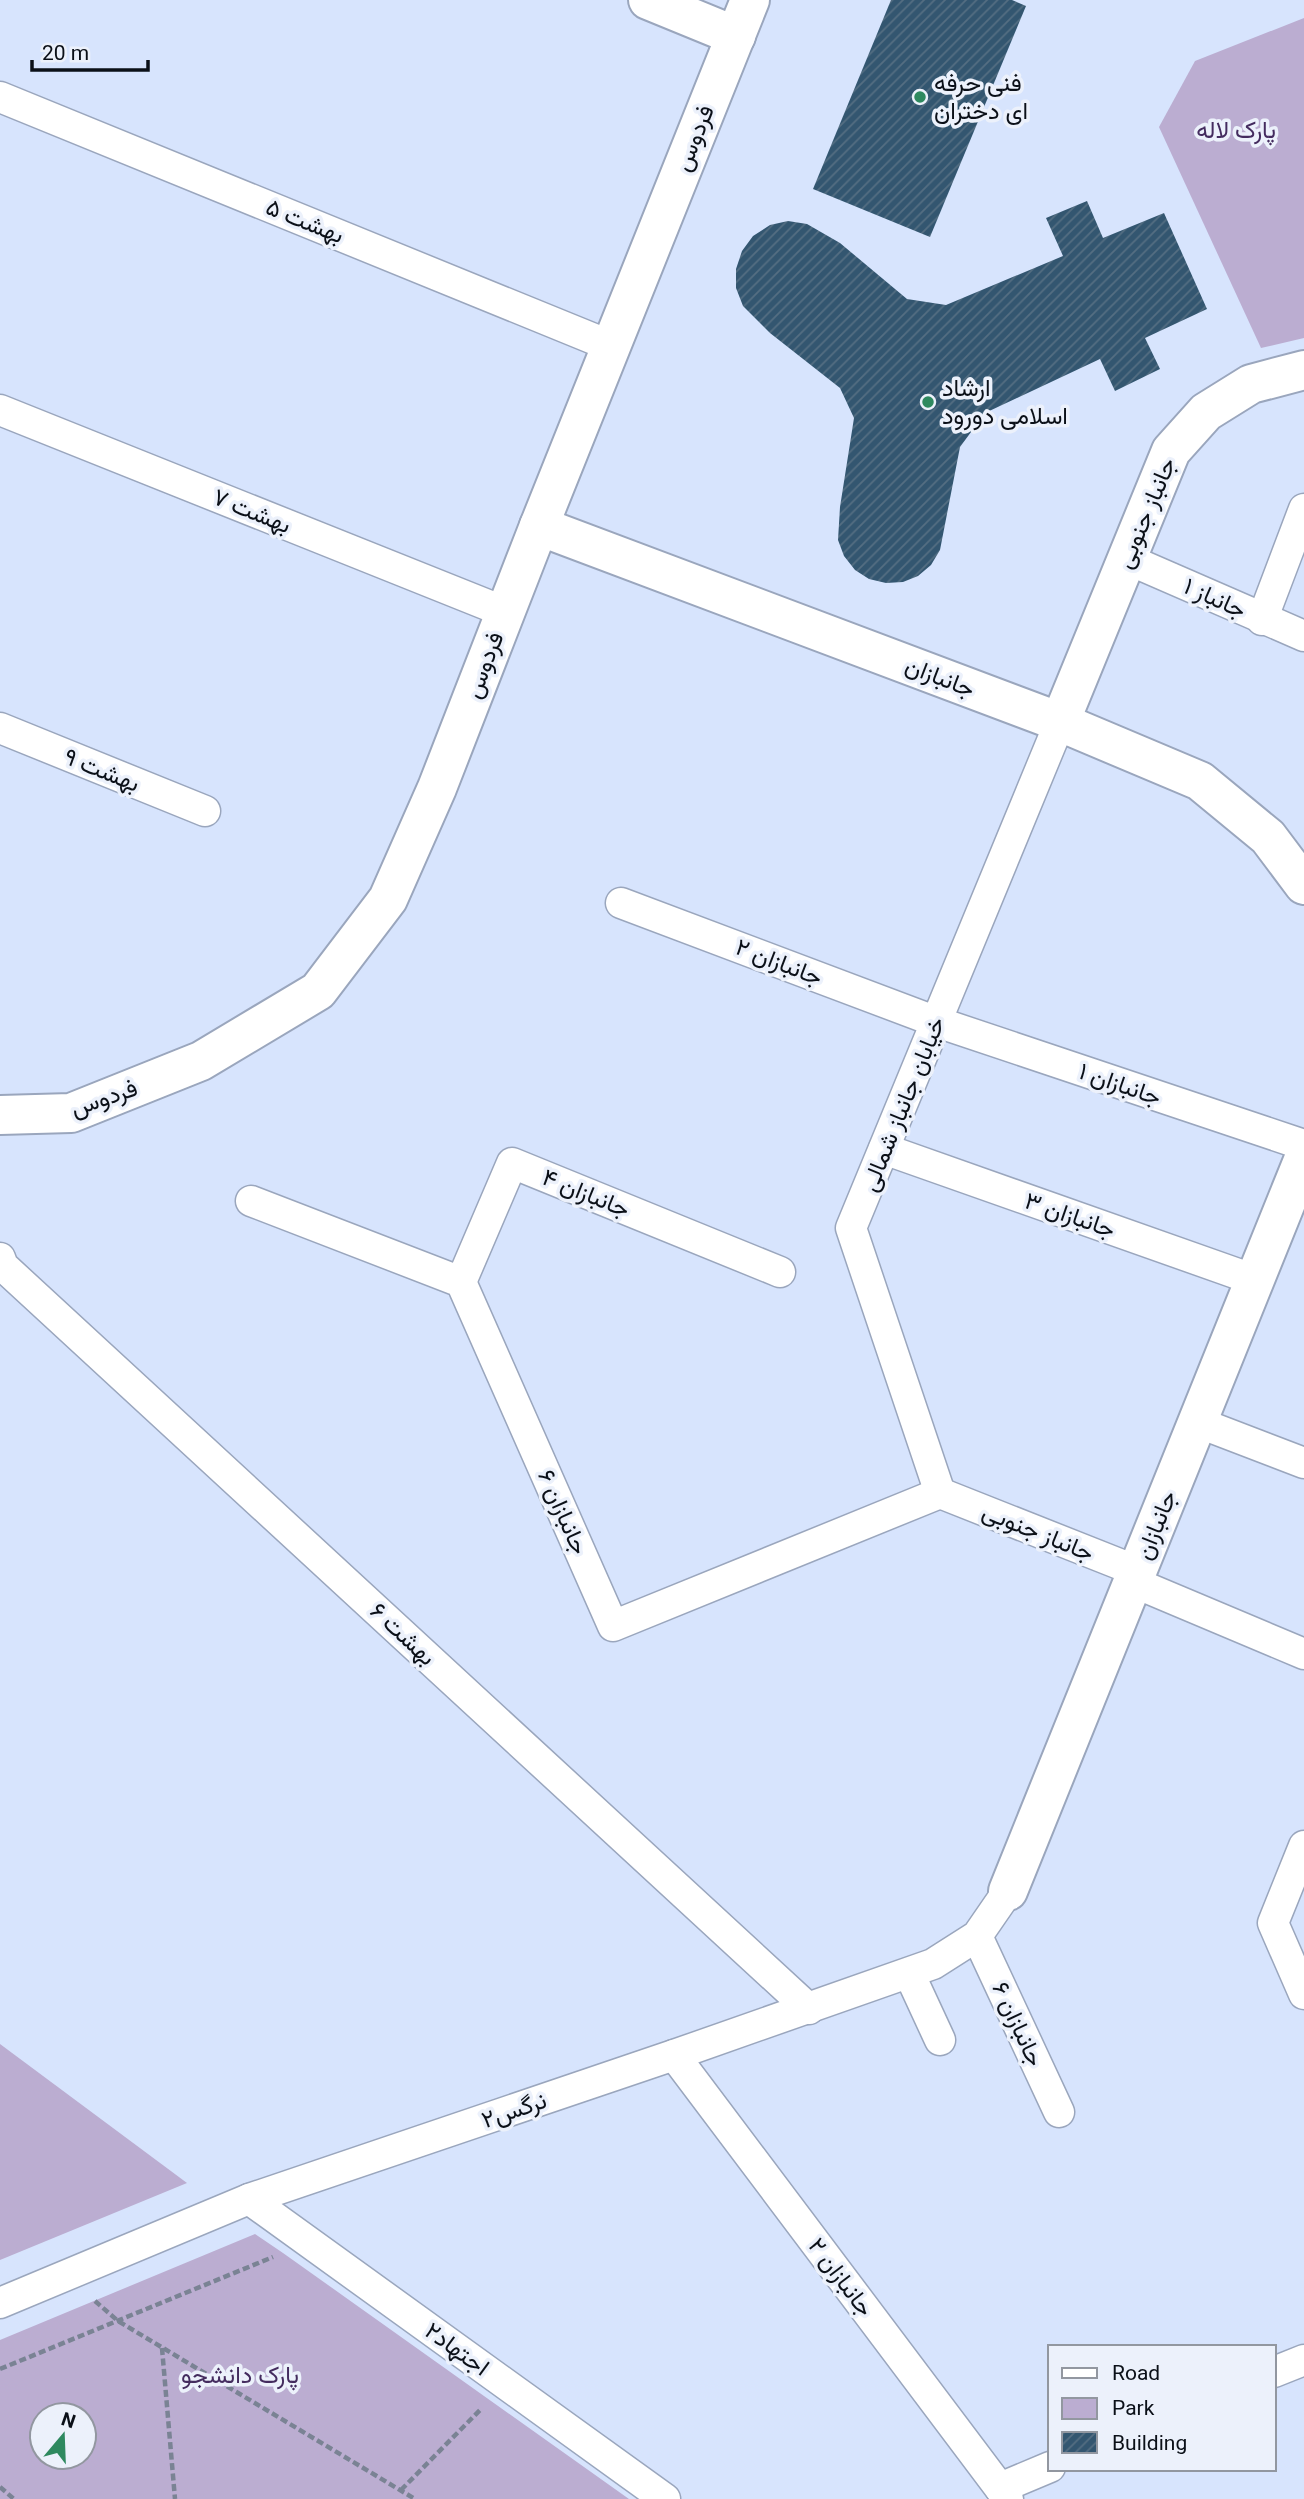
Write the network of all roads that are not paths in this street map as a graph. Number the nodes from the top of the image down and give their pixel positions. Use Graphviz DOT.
graph roads {
  1 [pos="648,0"];
  2 [pos="750,0"];
  3 [pos="736,36"];
  4 [pos="0,96"];
  5 [pos="611,346"];
  6 [pos="1304,370"];
  7 [pos="0,410"];
  8 [pos="1304,509"];
  9 [pos="539,526"];
  10 [pos="1126,559"];
  11 [pos="505,612"];
  12 [pos="1262,620"];
  13 [pos="1304,636"];
  14 [pos="1060,722"];
  15 [pos="0,728"];
  16 [pos="205,811"];
  17 [pos="1268,837"];
  18 [pos="1304,852"];
  19 [pos="1304,885"];
  20 [pos="621,903"];
  21 [pos="937,1022"];
  22 [pos="0,1115"];
  23 [pos="1304,1145"];
  24 [pos="884,1149"];
  25 [pos="1304,1158"];
  26 [pos="251,1201"];
  27 [pos="0,1258"];
  28 [pos="780,1272"];
  29 [pos="1255,1280"];
  30 [pos="461,1282"];
  31 [pos="1197,1422"];
  32 [pos="1304,1463"];
  33 [pos="940,1493"];
  34 [pos="1135,1576"];
  35 [pos="1304,1654"];
  36 [pos="1304,1846"];
  37 [pos="1008,1892"];
  38 [pos="977,1936"];
  39 [pos="909,1973"];
  40 [pos="1304,1994"];
  41 [pos="809,2009"];
  42 [pos="940,2039"];
  43 [pos="674,2055"];
  44 [pos="1059,2112"];
  45 [pos="249,2199"];
  46 [pos="0,2303"];
  47 [pos="1304,2360"];
  48 [pos="1276,2371"];
  49 [pos="1048,2468"];
  50 [pos="1004,2493"];
  51 [pos="664,2499"];
  1 -- 3 [label="street"];
  2 -- 3 [label="street, فردوس"];
  3 -- 5 [label="street, فردوس"];
  4 -- 5 [label="street, بهشت ۵"];
  5 -- 9 [label="street, فردوس"];
  6 -- 10 [label="street, جانباز جنوبی"];
  7 -- 11 [label="street, بهشت ۷"];
  8 -- 12 [label="street"];
  9 -- 11 [label="street, فردوس"];
  9 -- 14 [label="street, جانبازان"];
  10 -- 12 [label="street, جانباز ۱"];
  10 -- 14 [label="street, جانباز جنوبی"];
  11 -- 22 [label="street, فردوس"];
  12 -- 13 [label="street, جانباز ۱"];
  14 -- 17 [label="street, جانبازان"];
  14 -- 21 [label="street, خیابان جانباز شمالی"];
  15 -- 16 [label="street, بهشت ۹"];
  17 -- 18 [label="street"];
  17 -- 19 [label="street, جانبازان"];
  20 -- 21 [label="street, جانبازان ۲"];
  21 -- 23 [label="street, جانبازان ۱"];
  21 -- 24 [label="street, خیابان جانباز شمالی"];
  24 -- 29 [label="street, جانبازان ۳"];
  24 -- 33 [label="street, خیابان جانباز شمالی"];
  25 -- 29 [label="street, جانبازان"];
  26 -- 30 [label="street"];
  27 -- 41 [label="street, بهشت ۶"];
  28 -- 30 [label="street, جانبازان ۴"];
  29 -- 31 [label="street, جانبازان"];
  30 -- 33 [label="street, جانبازان ۶"];
  31 -- 32 [label="street"];
  31 -- 34 [label="street, جانبازان"];
  33 -- 34 [label="street, جانباز جنوبی"];
  34 -- 35 [label="street, جانباز جنوبی"];
  34 -- 37 [label="street, جانبازان"];
  36 -- 40 [label="street"];
  37 -- 38 [label="street, نرگس۲"];
  38 -- 39 [label="street, نرگس۲"];
  38 -- 44 [label="street, جانبازان ۶"];
  39 -- 41 [label="street, نرگس۲"];
  39 -- 42 [label="street"];
  41 -- 43 [label="street, نرگس۲"];
  43 -- 45 [label="street, نرگس۲"];
  43 -- 50 [label="street, جانبازان ۲"];
  45 -- 46 [label="street, نرگس۲"];
  45 -- 51 [label="street, اجتهاد۲"];
  47 -- 48 [label="street"];
  49 -- 50 [label="street"];
}
